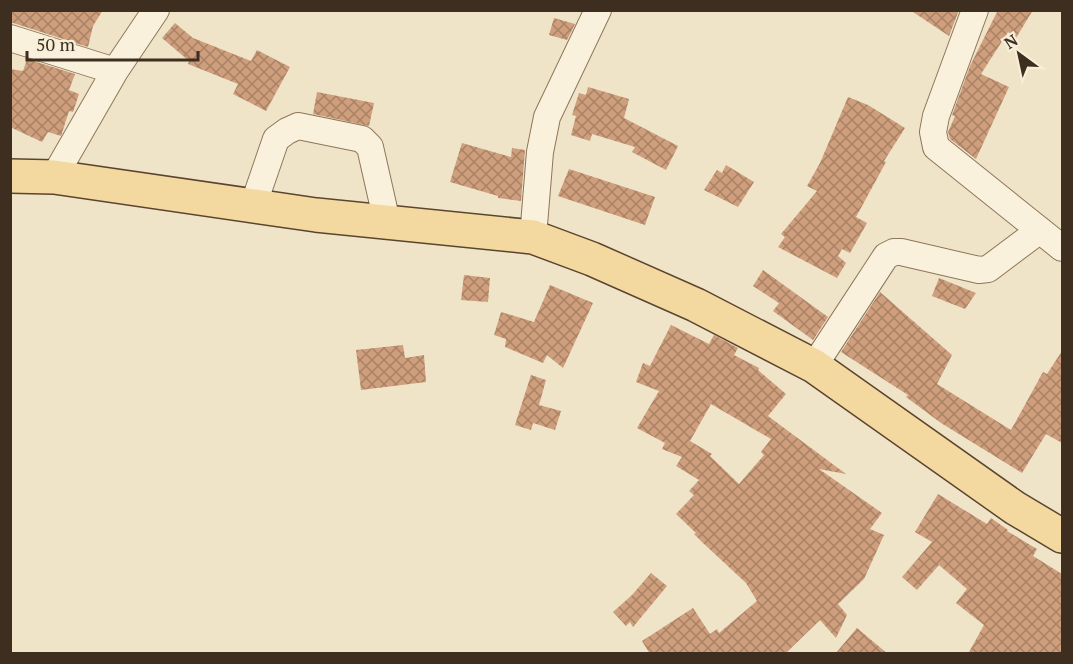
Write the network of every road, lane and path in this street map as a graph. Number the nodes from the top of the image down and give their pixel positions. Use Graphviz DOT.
graph roads {
  1 [pos="156,10"];
  2 [pos="597,10"];
  3 [pos="975,10"];
  4 [pos="10,38"];
  5 [pos="115,71"];
  6 [pos="10,176"];
  7 [pos="54,177"];
  8 [pos="253,206"];
  9 [pos="387,222"];
  10 [pos="1040,230"];
  11 [pos="533,237"];
  12 [pos="1062,248"];
  13 [pos="814,366"];
  14 [pos="1062,536"];
  1 -- 5 [label="street"];
  2 -- 11 [label="street"];
  3 -- 10 [label="street"];
  4 -- 5 [label="street"];
  5 -- 7 [label="street"];
  6 -- 7 [label="main road"];
  7 -- 8 [label="main road"];
  8 -- 9 [label="main road"];
  8 -- 9 [label="street"];
  9 -- 11 [label="main road"];
  10 -- 12 [label="street"];
  10 -- 13 [label="street"];
  11 -- 13 [label="main road"];
  13 -- 14 [label="main road"];
}
